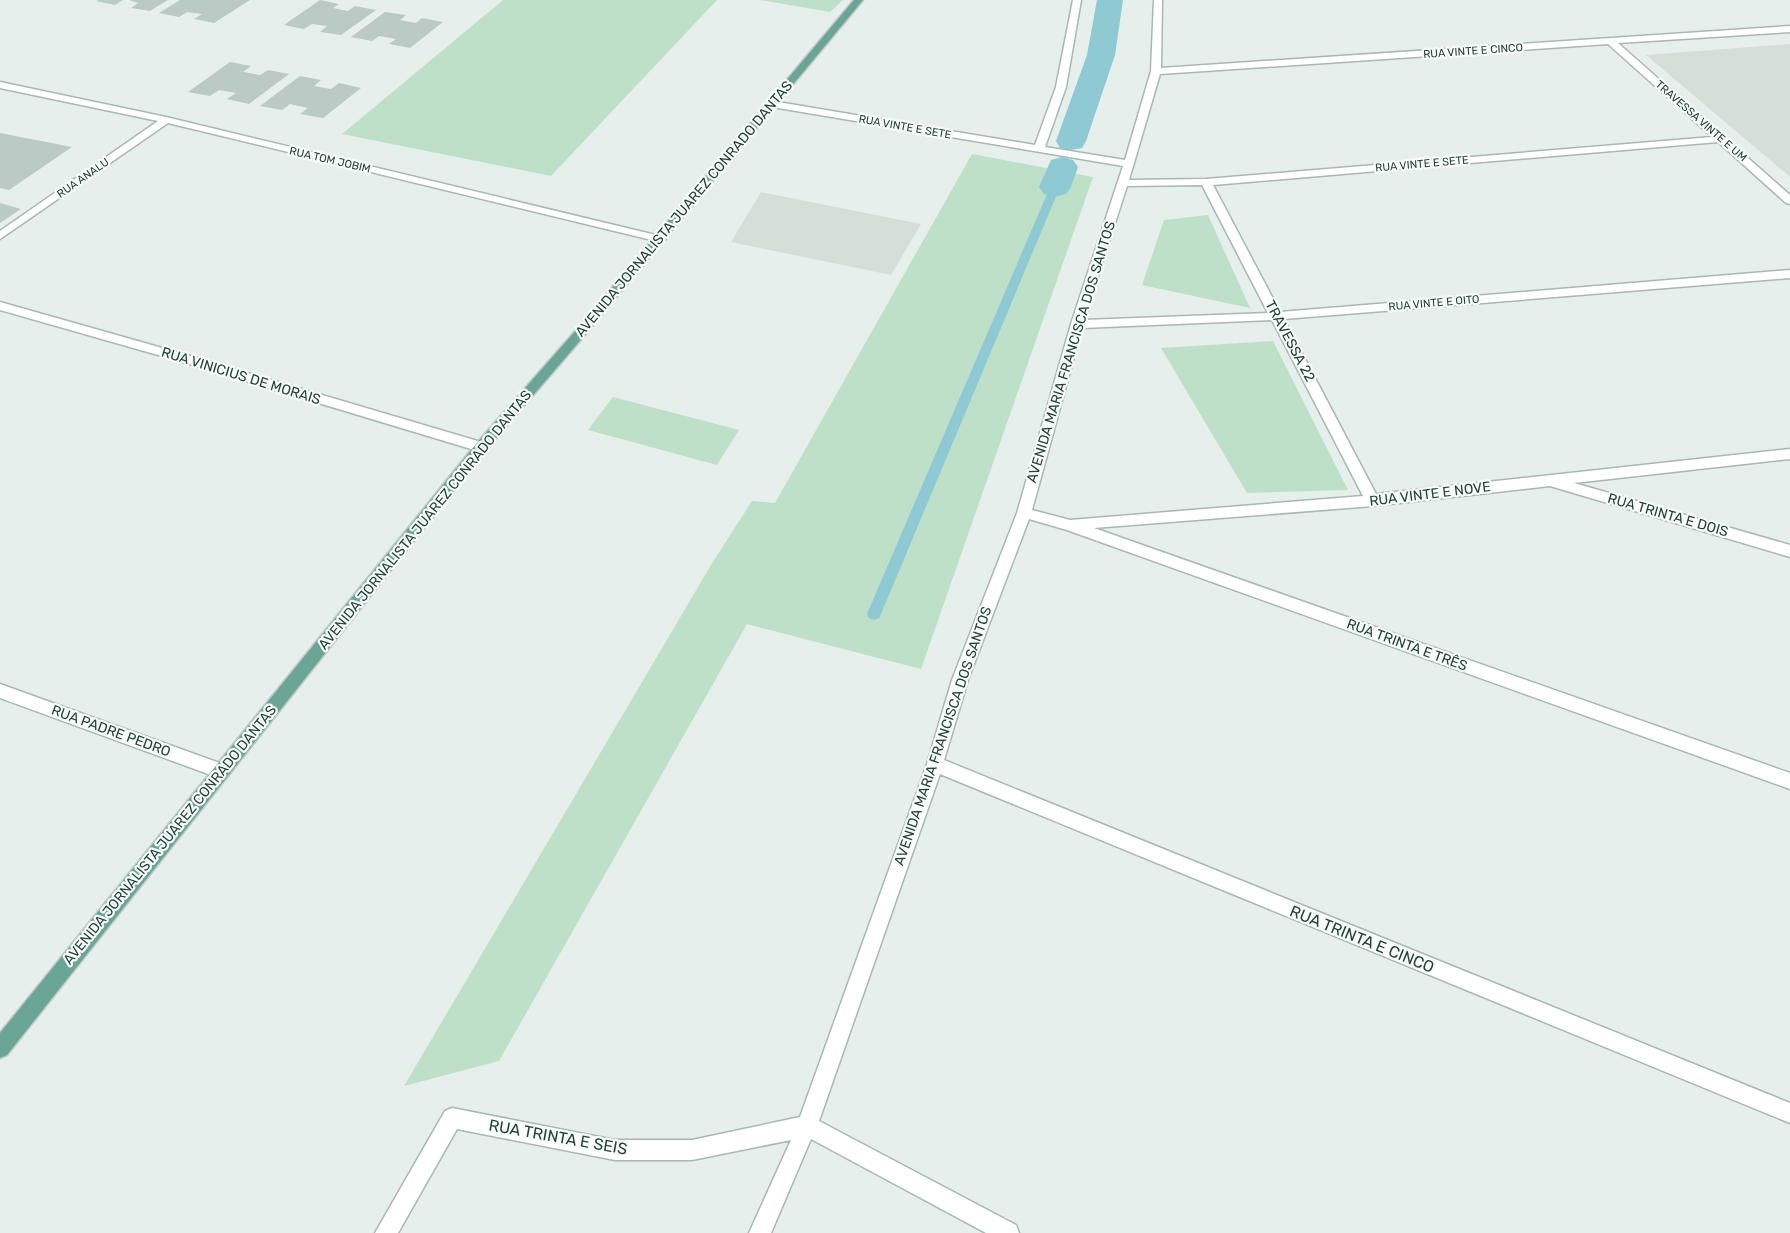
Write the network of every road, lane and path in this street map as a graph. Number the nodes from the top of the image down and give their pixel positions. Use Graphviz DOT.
graph roads {
  1 [pos="859,0"];
  2 [pos="1077,0"];
  3 [pos="1158,0"];
  4 [pos="1790,29"];
  5 [pos="1610,42"];
  6 [pos="1156,71"];
  7 [pos="0,85"];
  8 [pos="772,104"];
  9 [pos="166,120"];
  10 [pos="1721,139"];
  11 [pos="1039,149"];
  12 [pos="1128,164"];
  13 [pos="1206,182"];
  14 [pos="1123,183"];
  15 [pos="1790,201"];
  16 [pos="0,236"];
  17 [pos="660,239"];
  18 [pos="1790,274"];
  19 [pos="0,306"];
  20 [pos="1277,316"];
  21 [pos="1077,324"];
  22 [pos="481,448"];
  23 [pos="1790,454"];
  24 [pos="1546,480"];
  25 [pos="1373,501"];
  26 [pos="1024,512"];
  27 [pos="1069,525"];
  28 [pos="1790,551"];
  29 [pos="0,691"];
  30 [pos="935,764"];
  31 [pos="222,771"];
  32 [pos="1790,781"];
  33 [pos="0,1048"];
  34 [pos="1790,1113"];
  35 [pos="807,1126"];
  36 [pos="386,1233"];
  37 [pos="760,1233"];
  38 [pos="1008,1233"];
  1 -- 8 [label="main road, AVENIDA JORNALISTA JUAREZ CONRADO DANTAS"];
  2 -- 11 [label="street"];
  3 -- 6 [label="street, AVENIDA MARIA FRANCISCA DOS SANTOS"];
  4 -- 5 [label="street, RUA VINTE E CINCO"];
  5 -- 6 [label="street, RUA VINTE E CINCO"];
  5 -- 10 [label="street, TRAVESSA VINTE E UM"];
  6 -- 12 [label="street, AVENIDA MARIA FRANCISCA DOS SANTOS"];
  7 -- 9 [label="street, RUA TOM JOBIM"];
  8 -- 11 [label="street, RUA VINTE E SETE"];
  8 -- 17 [label="main road, AVENIDA JORNALISTA JUAREZ CONRADO DANTAS"];
  9 -- 16 [label="street, RUA ANALU"];
  9 -- 17 [label="street, RUA TOM JOBIM"];
  10 -- 13 [label="street, RUA VINTE E SETE"];
  10 -- 15 [label="street, TRAVESSA VINTE E UM"];
  11 -- 12 [label="street, RUA VINTE E SETE"];
  12 -- 14 [label="street, AVENIDA MARIA FRANCISCA DOS SANTOS"];
  13 -- 14 [label="street, RUA VINTE E SETE"];
  13 -- 20 [label="street, TRAVESSA 22"];
  14 -- 21 [label="street, AVENIDA MARIA FRANCISCA DOS SANTOS"];
  17 -- 22 [label="main road, AVENIDA JORNALISTA JUAREZ CONRADO DANTAS"];
  18 -- 20 [label="street, RUA VINTE E OITO"];
  19 -- 22 [label="street, RUA VINICIUS DE MORAIS"];
  20 -- 21 [label="street, RUA VINTE E OITO"];
  20 -- 25 [label="street, TRAVESSA 22"];
  21 -- 26 [label="street, AVENIDA MARIA FRANCISCA DOS SANTOS"];
  22 -- 31 [label="main road, AVENIDA JORNALISTA JUAREZ CONRADO DANTAS"];
  23 -- 24 [label="street, RUA VINTE E NOVE"];
  24 -- 25 [label="street, RUA VINTE E NOVE"];
  24 -- 28 [label="street, RUA TRINTA E DOIS"];
  25 -- 27 [label="street, RUA VINTE E NOVE"];
  26 -- 27 [label="street, RUA TRINTA E TRÊS"];
  26 -- 30 [label="street, AVENIDA MARIA FRANCISCA DOS SANTOS"];
  27 -- 32 [label="street, RUA TRINTA E TRÊS"];
  29 -- 31 [label="street, RUA PADRE PEDRO"];
  30 -- 34 [label="street, RUA TRINTA E CINCO"];
  30 -- 35 [label="street, AVENIDA MARIA FRANCISCA DOS SANTOS"];
  31 -- 33 [label="main road, AVENIDA JORNALISTA JUAREZ CONRADO DANTAS"];
  35 -- 36 [label="street, RUA TRINTA E SEIS"];
  35 -- 37 [label="street, AVENIDA MARIA FRANCISCA DOS SANTOS"];
  35 -- 38 [label="street"];
}
